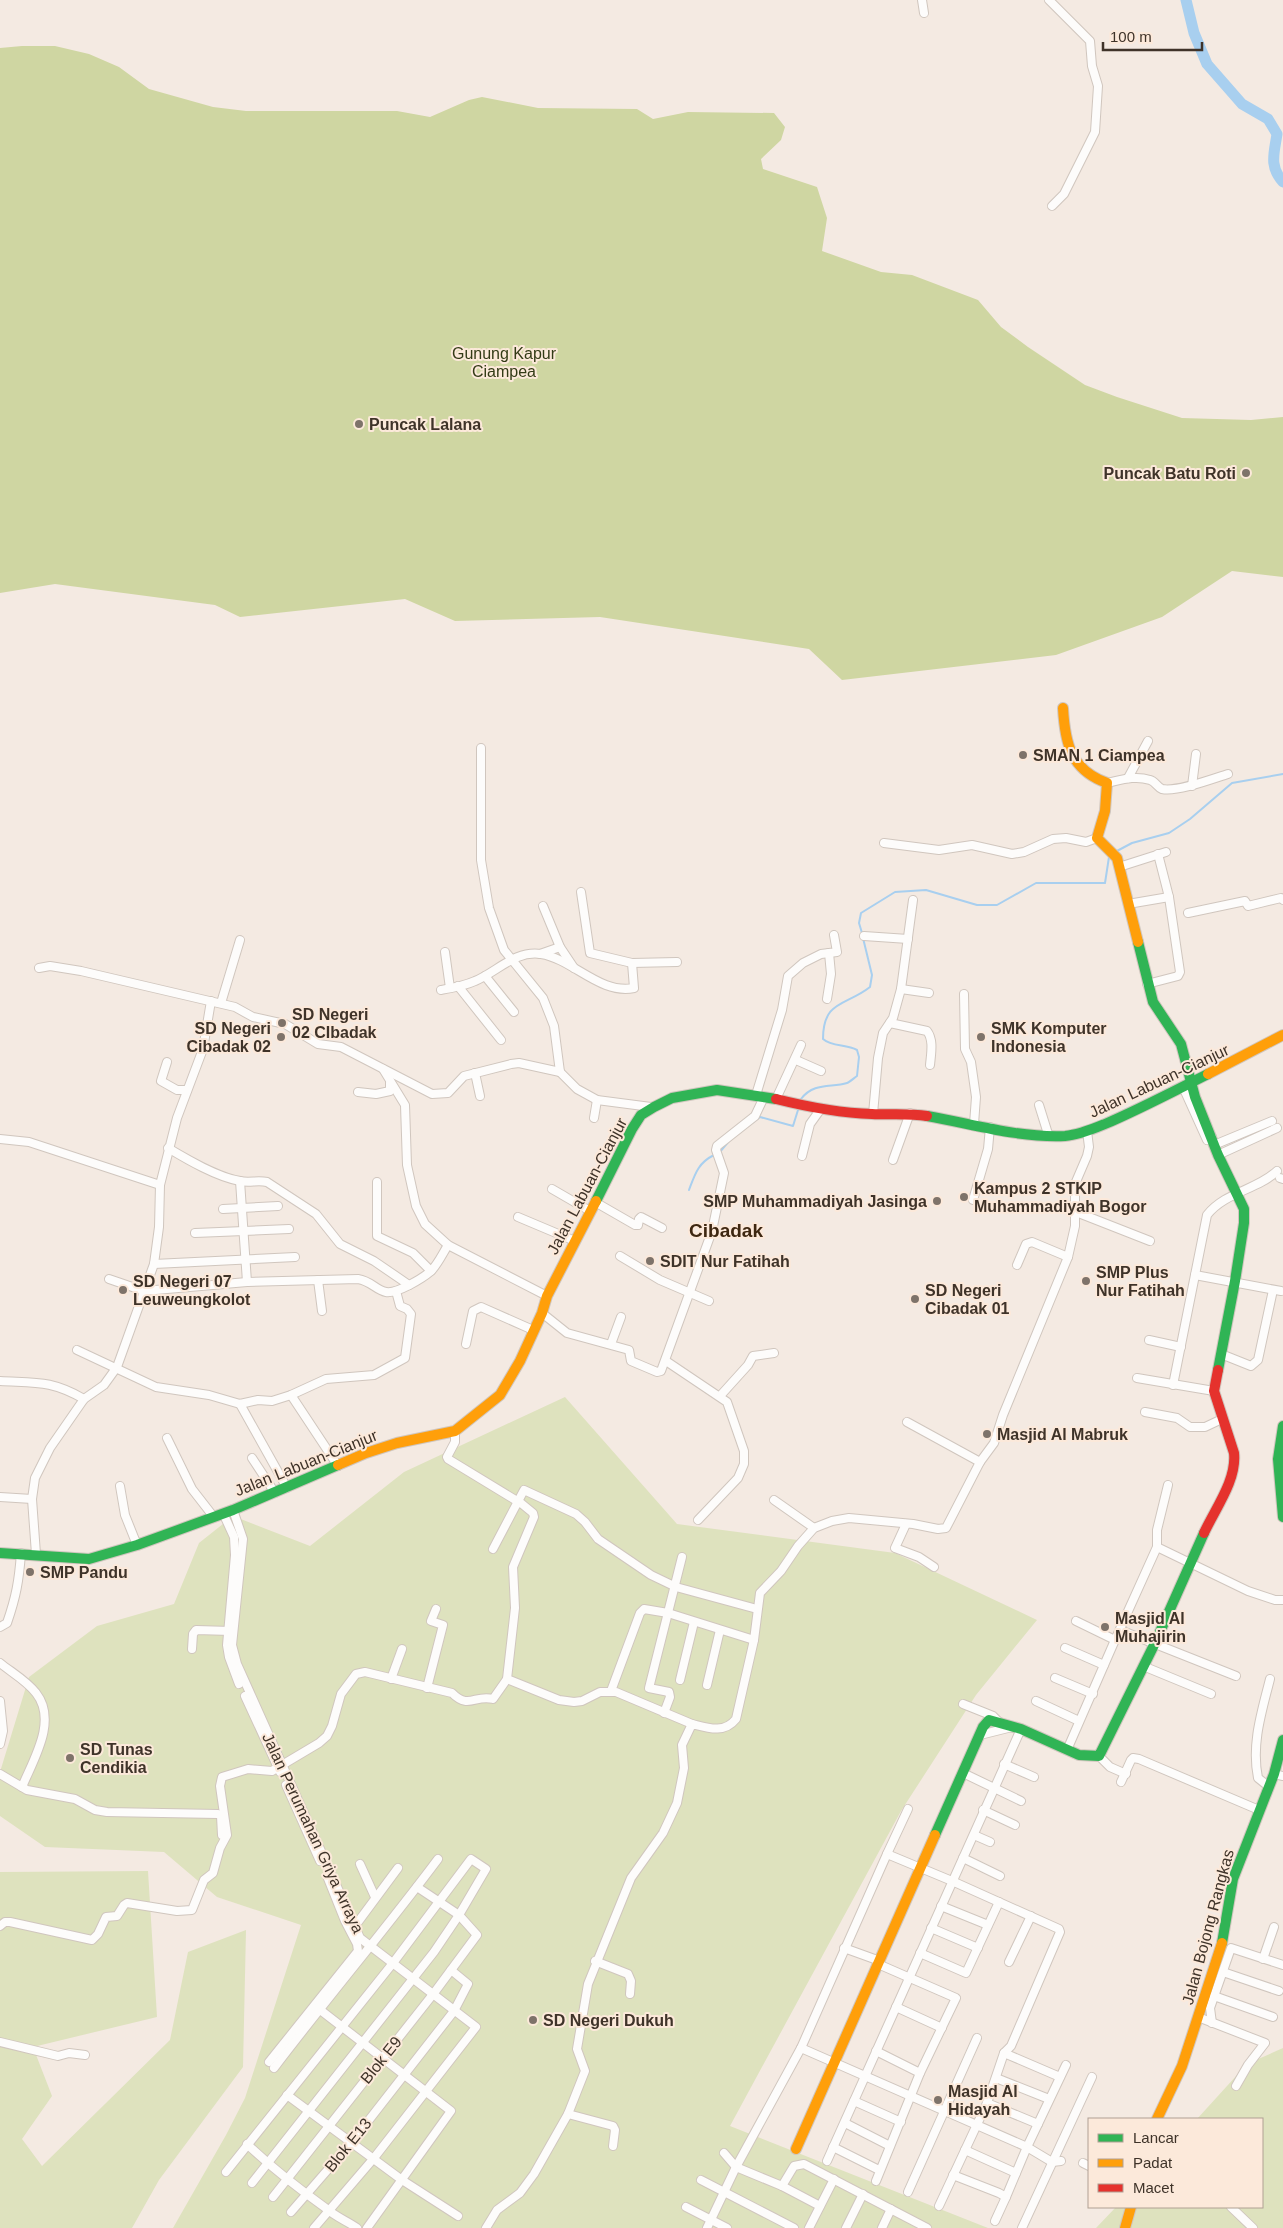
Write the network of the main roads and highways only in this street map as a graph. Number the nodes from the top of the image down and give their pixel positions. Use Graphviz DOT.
graph roads {
  1 [pos="1063,708"];
  2 [pos="1283,1035"];
  3 [pos="1186,1085"];
  4 [pos="1283,1426"];
  5 [pos="1283,1517"];
  6 [pos="0,1553"];
  7 [pos="1283,1740"];
  8 [pos="1279,1775"];
  9 [pos="1157,2118"];
  10 [pos="796,2149"];
  11 [pos="1131,2208"];
  12 [pos="1125,2228"];
  1 -- 3 [label="main road"];
  2 -- 3 [label="main road, Jalan Labuan-Cianjur"];
  3 -- 6 [label="main road, Jalan Labuan-Cianjur"];
  3 -- 10 [label="main road"];
  4 -- 5 [label="main road"];
  7 -- 8 [label="main road, Jalan Bojong Rangkas"];
  8 -- 9 [label="main road, Jalan Bojong Rangkas"];
  11 -- 12 [label="main road"];
}
